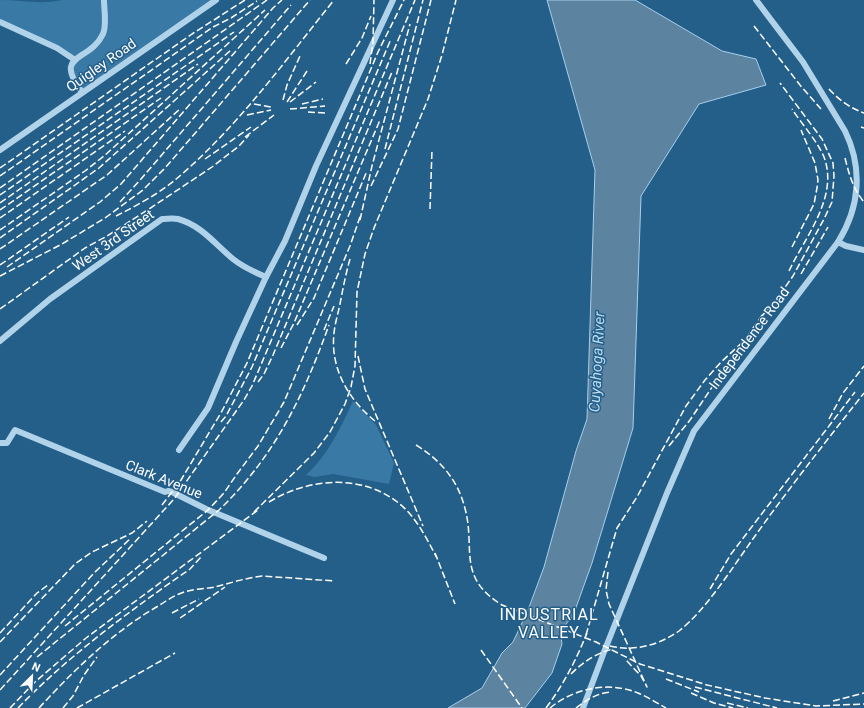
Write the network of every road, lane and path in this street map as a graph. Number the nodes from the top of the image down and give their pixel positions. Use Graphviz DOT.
graph roads {
  1 [pos="104,0"];
  2 [pos="216,0"];
  3 [pos="393,0"];
  4 [pos="756,0"];
  5 [pos="0,22"];
  6 [pos="75,60"];
  7 [pos="82,92"];
  8 [pos="0,150"];
  9 [pos="838,242"];
  10 [pos="864,250"];
  11 [pos="266,277"];
  12 [pos="0,341"];
  13 [pos="0,443"];
  14 [pos="179,450"];
  15 [pos="324,558"];
  16 [pos="583,708"];
  1 -- 6 [label="street"];
  2 -- 7 [label="street, Quigley Road"];
  3 -- 11 [label="street"];
  4 -- 9 [label="street, Independence Road"];
  5 -- 6 [label="street"];
  6 -- 7 [label="street"];
  7 -- 8 [label="street, Quigley Road"];
  9 -- 10 [label="street"];
  9 -- 16 [label="street, Independence Road"];
  11 -- 12 [label="street, West 3rd Street"];
  11 -- 14 [label="street"];
  13 -- 15 [label="street, Clark Avenue"];
}
